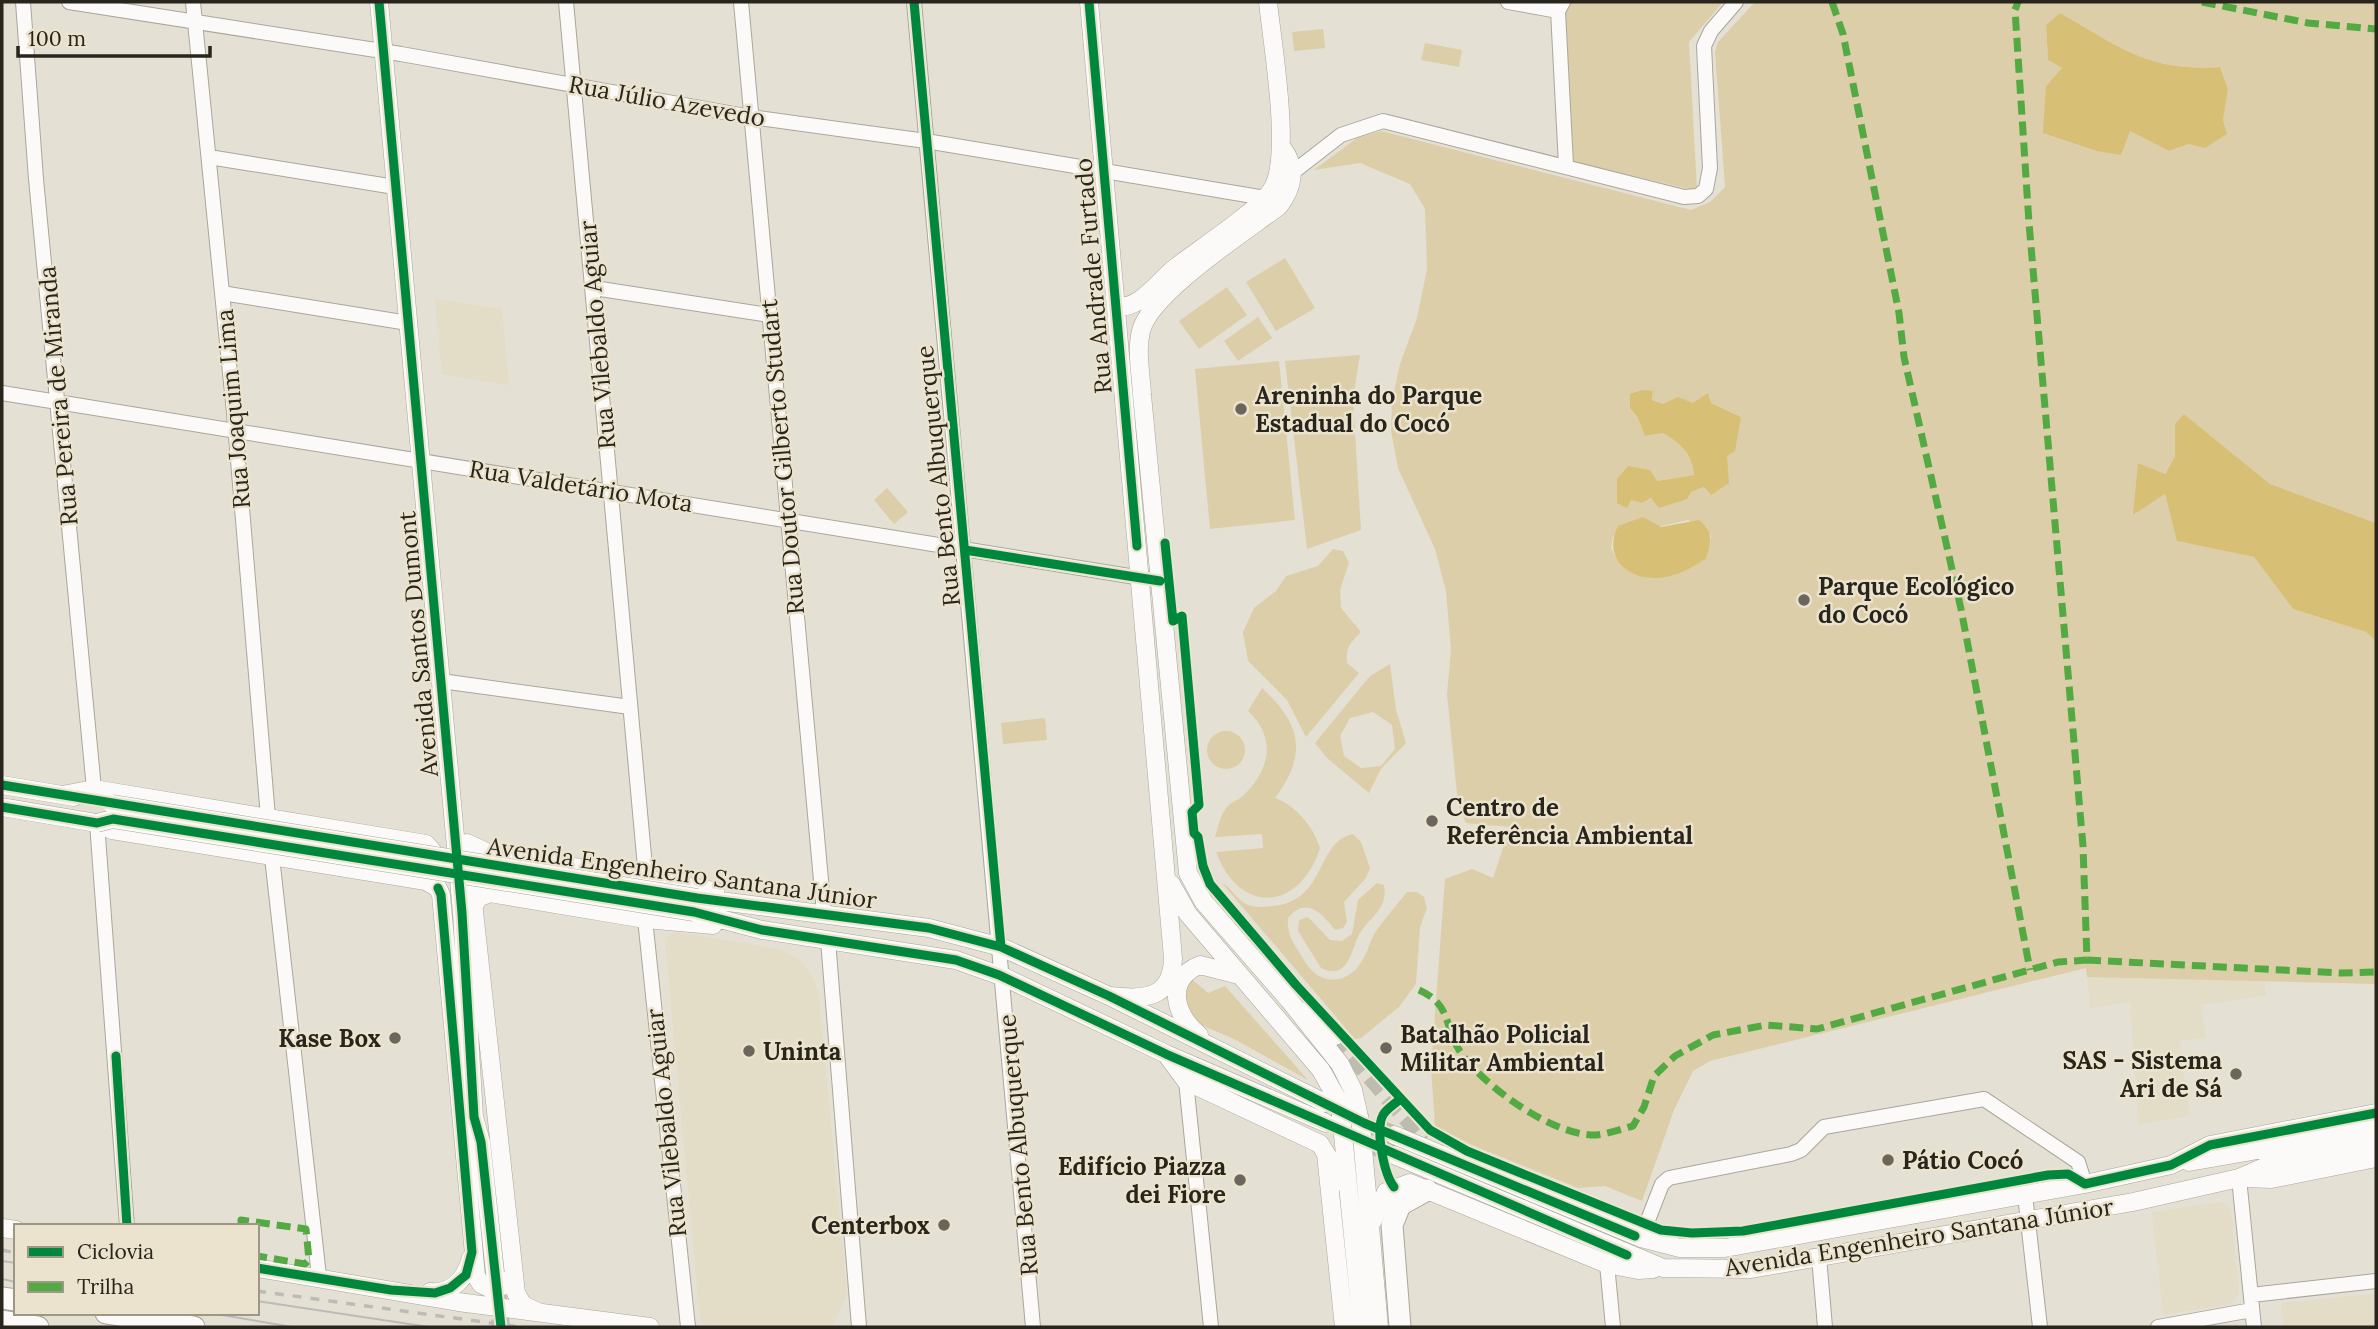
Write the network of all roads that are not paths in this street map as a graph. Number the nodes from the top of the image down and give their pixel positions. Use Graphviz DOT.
graph roads {
  1 [pos="23,2"];
  2 [pos="69,2"];
  3 [pos="193,2"];
  4 [pos="379,2"];
  5 [pos="566,2"];
  6 [pos="741,2"];
  7 [pos="914,2"];
  8 [pos="1089,2"];
  9 [pos="1268,2"];
  10 [pos="1508,2"];
  11 [pos="1736,2"];
  12 [pos="1560,6"];
  13 [pos="195,23"];
  14 [pos="384,52"];
  15 [pos="573,84"];
  16 [pos="751,117"];
  17 [pos="926,141"];
  18 [pos="1283,149"];
  19 [pos="209,157"];
  20 [pos="1566,165"];
  21 [pos="1103,170"];
  22 [pos="1292,173"];
  23 [pos="396,187"];
  24 [pos="1265,198"];
  25 [pos="1231,224"];
  26 [pos="1203,265"];
  27 [pos="1165,276"];
  28 [pos="594,288"];
  29 [pos="222,293"];
  30 [pos="1116,306"];
  31 [pos="769,315"];
  32 [pos="408,323"];
  33 [pos="2,393"];
  34 [pos="60,402"];
  35 [pos="235,432"];
  36 [pos="420,460"];
  37 [pos="611,491"];
  38 [pos="789,521"];
  39 [pos="965,550"];
  40 [pos="1140,578"];
  41 [pos="1160,581"];
  42 [pos="440,681"];
  43 [pos="630,707"];
  44 [pos="2,785"];
  45 [pos="94,789"];
  46 [pos="62,795"];
  47 [pos="2,807"];
  48 [pos="268,817"];
  49 [pos="97,823"];
  50 [pos="454,823"];
  51 [pos="467,843"];
  52 [pos="486,852"];
  53 [pos="272,856"];
  54 [pos="1167,860"];
  55 [pos="646,878"];
  56 [pos="426,881"];
  57 [pos="490,893"];
  58 [pos="751,904"];
  59 [pos="696,905"];
  60 [pos="474,906"];
  61 [pos="824,913"];
  62 [pos="645,919"];
  63 [pos="762,930"];
  64 [pos="828,940"];
  65 [pos="1001,947"];
  66 [pos="479,965"];
  67 [pos="1239,975"];
  68 [pos="1004,977"];
  69 [pos="1109,996"];
  70 [pos="1289,1000"];
  71 [pos="1335,1036"];
  72 [pos="1166,1054"];
  73 [pos="1229,1055"];
  74 [pos="1186,1081"];
  75 [pos="1325,1103"];
  76 [pos="2376,1113"];
  77 [pos="1325,1123"];
  78 [pos="2376,1129"];
  79 [pos="1394,1135"];
  80 [pos="1425,1139"];
  81 [pos="481,1142"];
  82 [pos="2376,1145"];
  83 [pos="1326,1154"];
  84 [pos="1394,1155"];
  85 [pos="1444,1155"];
  86 [pos="2376,1158"];
  87 [pos="2171,1165"];
  88 [pos="2239,1178"];
  89 [pos="2085,1184"];
  90 [pos="1427,1190"];
  91 [pos="1348,1191"];
  92 [pos="2025,1195"];
  93 [pos="1350,1216"];
  94 [pos="2028,1219"];
  95 [pos="127,1224"];
  96 [pos="1369,1232"];
  97 [pos="1641,1238"];
  98 [pos="472,1251"];
  99 [pos="1819,1257"];
  100 [pos="1607,1264"];
  101 [pos="259,1268"];
  102 [pos="1663,1268"];
  103 [pos="514,1274"];
  104 [pos="319,1276"];
  105 [pos="2376,1281"];
  106 [pos="496,1282"];
  107 [pos="391,1290"];
  108 [pos="2251,1295"];
  109 [pos="1341,1300"];
  110 [pos="858,1310"];
  111 [pos="2252,1310"];
  112 [pos="538,1312"];
  113 [pos="119,1315"];
  114 [pos="2,1321"];
  115 [pos="38,1327"];
  116 [pos="194,1327"];
  117 [pos="650,1327"];
  118 [pos="688,1327"];
  119 [pos="846,1327"];
  120 [pos="859,1327"];
  121 [pos="1033,1327"];
  122 [pos="1211,1327"];
  123 [pos="1344,1327"];
  124 [pos="1362,1327"];
  125 [pos="1379,1327"];
  126 [pos="1400,1327"];
  127 [pos="1613,1327"];
  128 [pos="1825,1327"];
  129 [pos="2040,1327"];
  130 [pos="2158,1327"];
  131 [pos="2254,1327"];
  1 -- 34 [label="street, Rua Pereira de Miranda"];
  2 -- 13 [label="street, Rua Júlio Azevedo"];
  3 -- 13 [label="street, Rua Joaquim Lima"];
  4 -- 14 [label="main road, Avenida Santos Dumont"];
  5 -- 15 [label="street, Rua Vilebaldo Aguiar"];
  6 -- 16 [label="street, Rua Doutor Gilberto Studart"];
  7 -- 17 [label="street, Rua Bento Albuquerque"];
  8 -- 21 [label="main road, Rua Andrade Furtado"];
  9 -- 18 [label="main road"];
  10 -- 12 [label="street"];
  11 -- 20 [label="street"];
  12 -- 20 [label="street"];
  13 -- 14 [label="street, Rua Júlio Azevedo"];
  13 -- 19 [label="street, Rua Joaquim Lima"];
  14 -- 15 [label="street, Rua Júlio Azevedo"];
  14 -- 23 [label="main road, Avenida Santos Dumont"];
  15 -- 16 [label="street, Rua Júlio Azevedo"];
  15 -- 28 [label="street, Rua Vilebaldo Aguiar"];
  16 -- 17 [label="street, Rua Júlio Azevedo"];
  16 -- 31 [label="street, Rua Doutor Gilberto Studart"];
  17 -- 21 [label="street, Rua Júlio Azevedo"];
  17 -- 39 [label="street, Rua Bento Albuquerque"];
  18 -- 22 [label="main road"];
  18 -- 24 [label="main road"];
  19 -- 23 [label="street"];
  19 -- 29 [label="street, Rua Joaquim Lima"];
  20 -- 22 [label="street"];
  21 -- 24 [label="street, Rua Júlio Azevedo"];
  21 -- 30 [label="main road, Rua Andrade Furtado"];
  22 -- 26 [label="main road"];
  23 -- 32 [label="main road, Avenida Santos Dumont"];
  24 -- 25 [label="main road"];
  25 -- 26 [label="main road"];
  25 -- 27 [label="main road"];
  26 -- 27 [label="main road"];
  26 -- 41 [label="main road"];
  27 -- 30 [label="main road"];
  28 -- 31 [label="street"];
  28 -- 37 [label="street, Rua Vilebaldo Aguiar"];
  29 -- 32 [label="street"];
  29 -- 35 [label="street, Rua Joaquim Lima"];
  30 -- 40 [label="main road, Rua Andrade Furtado"];
  31 -- 38 [label="street, Rua Doutor Gilberto Studart"];
  32 -- 36 [label="main road, Avenida Santos Dumont"];
  33 -- 34 [label="street, Rua Valdetário Mota"];
  34 -- 35 [label="street, Rua Valdetário Mota"];
  34 -- 45 [label="street, Rua Pereira de Miranda"];
  35 -- 36 [label="street, Rua Valdetário Mota"];
  35 -- 48 [label="street, Rua Joaquim Lima"];
  36 -- 37 [label="street, Rua Valdetário Mota"];
  36 -- 42 [label="main road, Avenida Santos Dumont"];
  37 -- 38 [label="street, Rua Valdetário Mota"];
  37 -- 43 [label="street, Rua Vilebaldo Aguiar"];
  38 -- 39 [label="street, Rua Valdetário Mota"];
  38 -- 61 [label="street, Rua Doutor Gilberto Studart"];
  39 -- 40 [label="street, Rua Valdetário Mota"];
  39 -- 65 [label="street, Rua Bento Albuquerque"];
  40 -- 41 [label="street, Rua Valdetário Mota"];
  40 -- 54 [label="main road, Rua Andrade Furtado"];
  41 -- 70 [label="main road"];
  42 -- 43 [label="street"];
  42 -- 50 [label="main road, Avenida Santos Dumont"];
  43 -- 55 [label="street, Rua Vilebaldo Aguiar"];
  44 -- 46 [label="main road, Avenida Engenheiro Santana Júnior"];
  45 -- 46 [label="main road"];
  45 -- 48 [label="main road"];
  46 -- 59 [label="main road, Avenida Engenheiro Santana Júnior, bridge"];
  47 -- 49 [label="main road, Avenida Engenheiro Santana Júnior"];
  48 -- 56 [label="main road"];
  49 -- 53 [label="main road"];
  49 -- 59 [label="main road, Avenida Engenheiro Santana Júnior, bridge"];
  49 -- 95 [label="street"];
  50 -- 51 [label="main road"];
  50 -- 81 [label="main road, Avenida Santos Dumont"];
  51 -- 52 [label="main road"];
  51 -- 60 [label="main road"];
  52 -- 55 [label="main road"];
  52 -- 57 [label="main road"];
  53 -- 56 [label="main road"];
  53 -- 104 [label="street"];
  54 -- 67 [label="main road"];
  54 -- 69 [label="main road"];
  55 -- 58 [label="main road"];
  56 -- 98 [label="main road"];
  57 -- 60 [label="main road"];
  57 -- 62 [label="main road"];
  58 -- 59 [label="main road, Avenida Engenheiro Santana Júnior"];
  58 -- 61 [label="main road, Avenida Engenheiro Santana Júnior"];
  59 -- 63 [label="main road, Avenida Engenheiro Santana Júnior"];
  60 -- 66 [label="main road"];
  61 -- 65 [label="main road, Avenida Engenheiro Santana Júnior"];
  62 -- 63 [label="main road"];
  62 -- 118 [label="street, Rua Vilebaldo Aguiar"];
  63 -- 64 [label="main road, Avenida Engenheiro Santana Júnior"];
  64 -- 68 [label="main road, Avenida Engenheiro Santana Júnior"];
  64 -- 110 [label="street"];
  65 -- 68 [label="street, Rua Bento Albuquerque"];
  65 -- 69 [label="main road, Avenida Engenheiro Santana Júnior"];
  66 -- 81 [label="main road"];
  66 -- 103 [label="main road"];
  67 -- 73 [label="main road"];
  67 -- 91 [label="main road"];
  68 -- 72 [label="main road, Avenida Engenheiro Santana Júnior"];
  68 -- 121 [label="street, Rua Bento Albuquerque"];
  69 -- 73 [label="main road, Avenida Engenheiro Santana Júnior"];
  70 -- 71 [label="main road"];
  70 -- 96 [label="main road"];
  72 -- 74 [label="main road"];
  72 -- 77 [label="main road, Avenida Engenheiro Santana Júnior"];
  73 -- 75 [label="main road, Avenida Engenheiro Santana Júnior"];
  74 -- 83 [label="main road"];
  74 -- 122 [label="street"];
  76 -- 87 [label="main road, Avenida Engenheiro Santana Júnior"];
  78 -- 87 [label="main road"];
  79 -- 85 [label="main road, Avenida Engenheiro Santana Júnior"];
  80 -- 85 [label="main road"];
  81 -- 106 [label="main road, Avenida Santos Dumont"];
  82 -- 88 [label="main road, Avenida Engenheiro Santana Júnior"];
  83 -- 91 [label="main road"];
  83 -- 109 [label="main road"];
  84 -- 102 [label="main road, Avenida Engenheiro Santana Júnior"];
  85 -- 97 [label="main road, Avenida Engenheiro Santana Júnior"];
  86 -- 88 [label="main road"];
  87 -- 89 [label="main road, Avenida Engenheiro Santana Júnior"];
  88 -- 94 [label="main road, Avenida Engenheiro Santana Júnior"];
  88 -- 108 [label="street"];
  89 -- 92 [label="main road, Avenida Engenheiro Santana Júnior"];
  89 -- 97 [label="street"];
  90 -- 96 [label="main road"];
  90 -- 100 [label="main road"];
  90 -- 126 [label="highway"];
  91 -- 93 [label="main road"];
  92 -- 94 [label="street"];
  92 -- 97 [label="main road, Avenida Engenheiro Santana Júnior"];
  93 -- 109 [label="main road"];
  93 -- 124 [label="main road"];
  94 -- 99 [label="main road, Avenida Engenheiro Santana Júnior"];
  94 -- 129 [label="street"];
  96 -- 125 [label="main road"];
  98 -- 103 [label="main road"];
  98 -- 107 [label="main road"];
  99 -- 102 [label="main road, Avenida Engenheiro Santana Júnior"];
  99 -- 128 [label="street"];
  100 -- 102 [label="main road"];
  100 -- 127 [label="street"];
  101 -- 104 [label="main road"];
  103 -- 112 [label="main road"];
  104 -- 107 [label="main road"];
  105 -- 108 [label="street"];
  107 -- 112 [label="main road"];
  108 -- 111 [label="street"];
  109 -- 123 [label="main road"];
  110 -- 119 [label="street"];
  110 -- 120 [label="street"];
  111 -- 130 [label="street"];
  111 -- 131 [label="street"];
  112 -- 117 [label="main road"];
  113 -- 116 [label="highway"];
  114 -- 115 [label="highway"];
}
